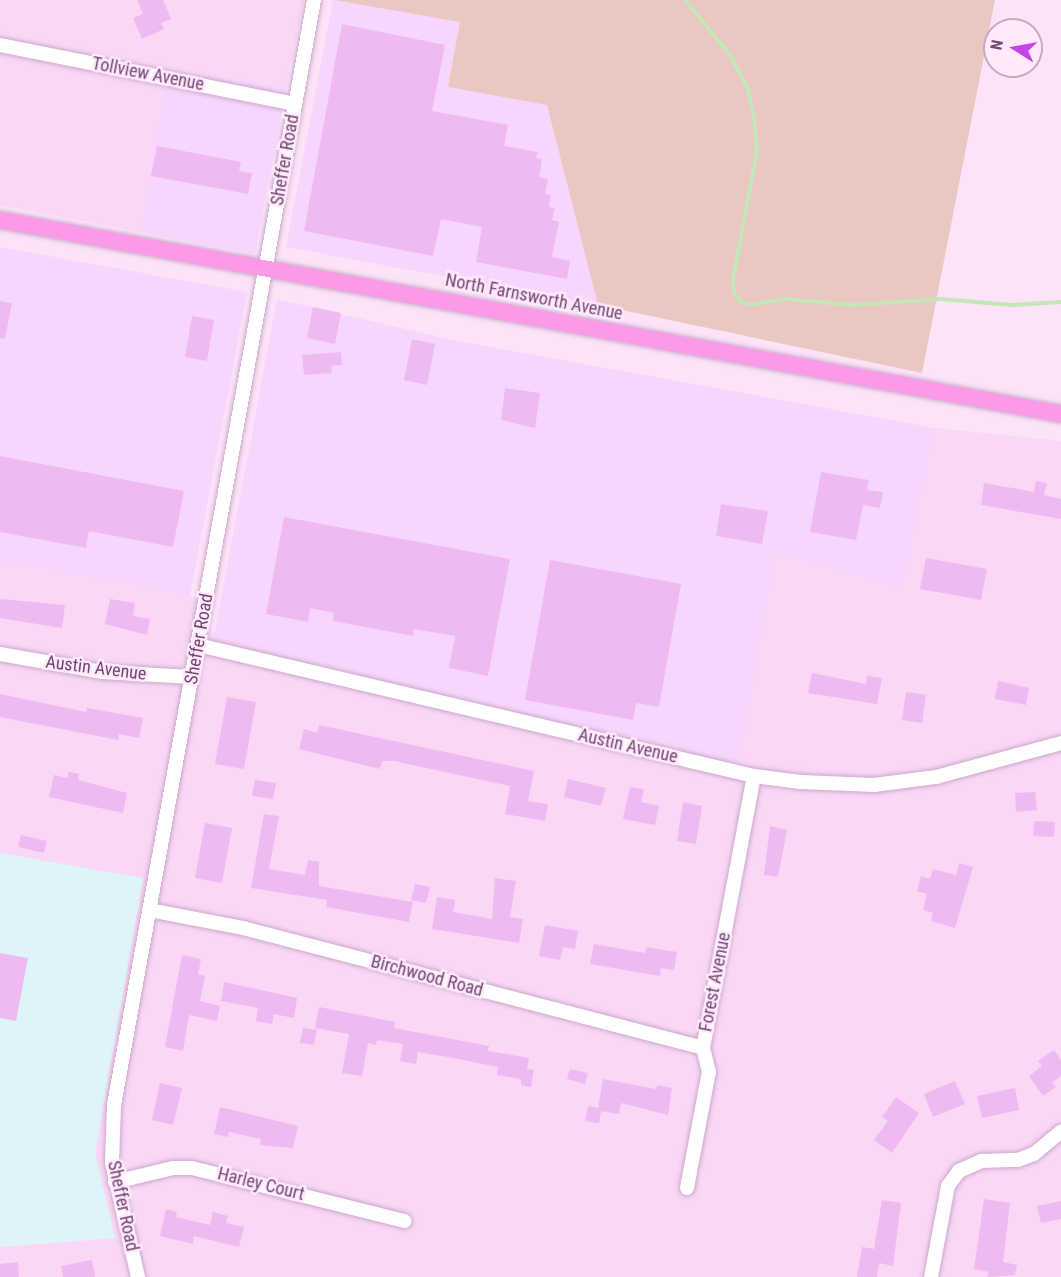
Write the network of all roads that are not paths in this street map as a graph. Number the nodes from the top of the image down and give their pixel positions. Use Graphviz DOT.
graph roads {
  1 [pos="315,0"];
  2 [pos="0,45"];
  3 [pos="295,104"];
  4 [pos="0,220"];
  5 [pos="266,268"];
  6 [pos="1061,414"];
  7 [pos="198,645"];
  8 [pos="0,654"];
  9 [pos="192,677"];
  10 [pos="1061,743"];
  11 [pos="754,776"];
  12 [pos="149,910"];
  13 [pos="703,1048"];
  14 [pos="1061,1131"];
  15 [pos="115,1182"];
  16 [pos="687,1188"];
  17 [pos="405,1221"];
  18 [pos="138,1277"];
  19 [pos="931,1277"];
  1 -- 3 [label="street, Sheffer Road"];
  2 -- 3 [label="street, Tollview Avenue"];
  3 -- 5 [label="street, Sheffer Road"];
  4 -- 5 [label="main road, North Farnsworth Avenue"];
  5 -- 6 [label="main road, North Farnsworth Avenue"];
  5 -- 7 [label="street, Sheffer Road"];
  7 -- 9 [label="street, Sheffer Road"];
  7 -- 11 [label="street, Austin Avenue"];
  8 -- 9 [label="street, Austin Avenue"];
  9 -- 12 [label="street, Sheffer Road"];
  10 -- 11 [label="street, Austin Avenue"];
  11 -- 13 [label="street, Forest Avenue"];
  12 -- 13 [label="street, Birchwood Road"];
  12 -- 15 [label="street, Sheffer Road"];
  13 -- 16 [label="street, Forest Avenue"];
  14 -- 19 [label="street"];
  15 -- 17 [label="street, Harley Court"];
  15 -- 18 [label="street, Sheffer Road"];
}
